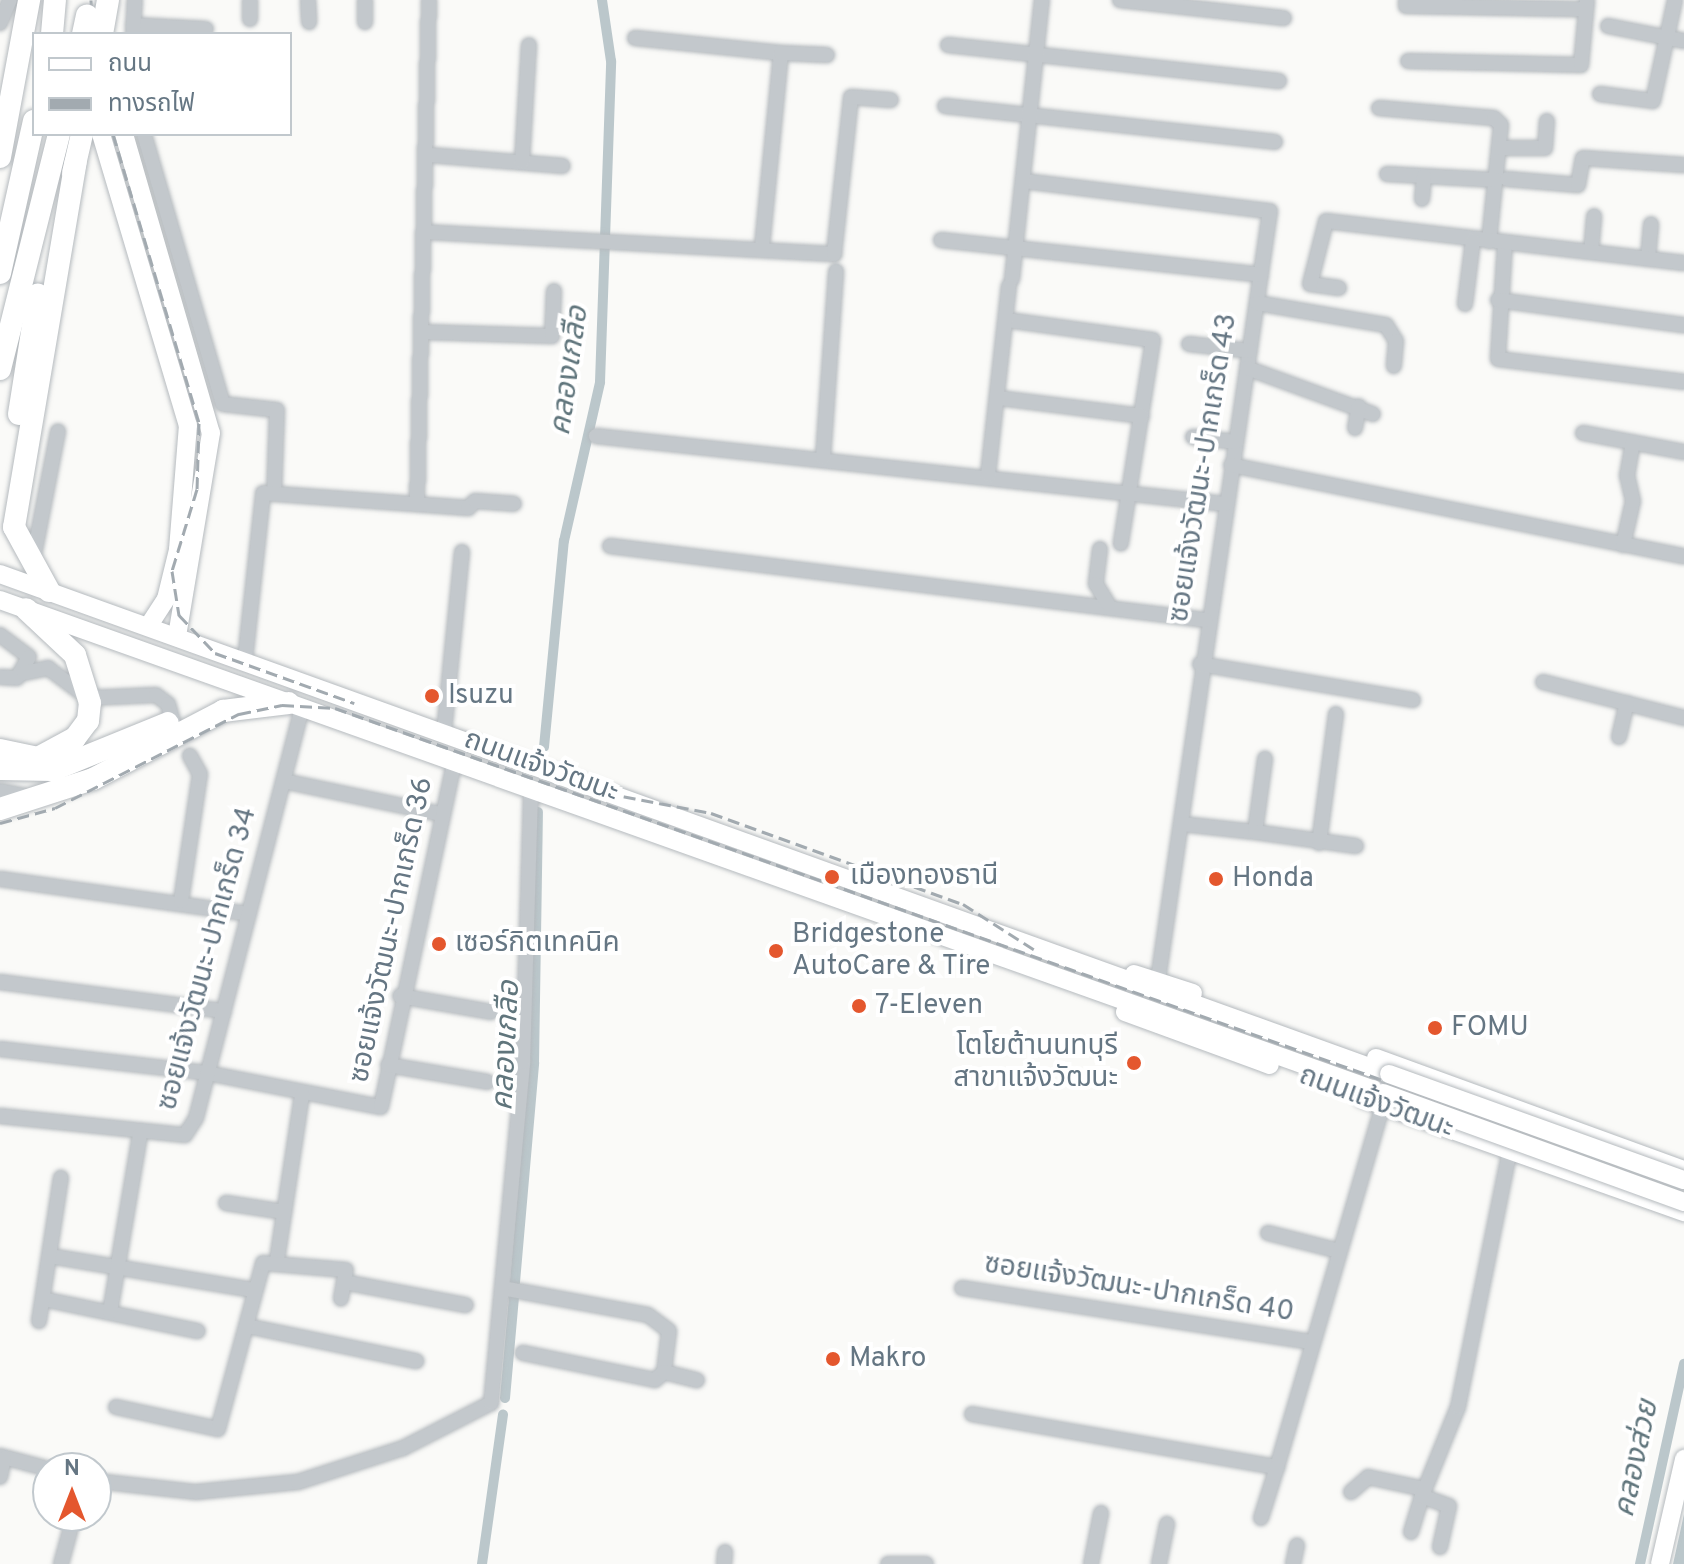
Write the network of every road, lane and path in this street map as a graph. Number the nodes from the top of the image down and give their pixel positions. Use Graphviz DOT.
graph roads {
  1 [pos="10,0"];
  2 [pos="29,0"];
  3 [pos="55,0"];
  4 [pos="87,0"];
  5 [pos="100,0"];
  6 [pos="108,0"];
  7 [pos="135,0"];
  8 [pos="250,0"];
  9 [pos="308,0"];
  10 [pos="365,0"];
  11 [pos="429,0"];
  12 [pos="1042,0"];
  13 [pos="1120,0"];
  14 [pos="1406,0"];
  15 [pos="1675,0"];
  16 [pos="1586,4"];
  17 [pos="1284,18"];
  18 [pos="250,19"];
  19 [pos="309,22"];
  20 [pos="365,22"];
  21 [pos="0,23"];
  22 [pos="1608,26"];
  23 [pos="133,29"];
  24 [pos="206,29"];
  25 [pos="52,32"];
  26 [pos="84,32"];
  27 [pos="103,32"];
  28 [pos="103,32"];
  29 [pos="635,38"];
  30 [pos="1668,38"];
  31 [pos="1684,41"];
  32 [pos="529,45"];
  33 [pos="948,45"];
  34 [pos="781,53"];
  35 [pos="1037,53"];
  36 [pos="827,55"];
  37 [pos="1408,61"];
  38 [pos="1279,81"];
  39 [pos="1600,94"];
  40 [pos="891,100"];
  41 [pos="945,106"];
  42 [pos="1379,108"];
  43 [pos="1030,113"];
  44 [pos="1547,121"];
  45 [pos="32,130"];
  46 [pos="58,136"];
  47 [pos="82,136"];
  48 [pos="102,136"];
  49 [pos="125,136"];
  50 [pos="145,136"];
  51 [pos="1275,142"];
  52 [pos="1499,148"];
  53 [pos="430,155"];
  54 [pos="0,157"];
  55 [pos="522,162"];
  56 [pos="1684,165"];
  57 [pos="563,166"];
  58 [pos="1387,174"];
  59 [pos="22,176"];
  60 [pos="1424,176"];
  61 [pos="1502,180"];
  62 [pos="1024,181"];
  63 [pos="1422,199"];
  64 [pos="1594,216"];
  65 [pos="1651,224"];
  66 [pos="425,232"];
  67 [pos="941,240"];
  68 [pos="1473,240"];
  69 [pos="1489,241"];
  70 [pos="1505,243"];
  71 [pos="0,246"];
  72 [pos="1016,247"];
  73 [pos="762,248"];
  74 [pos="1591,252"];
  75 [pos="1648,259"];
  76 [pos="1684,263"];
  77 [pos="836,271"];
  78 [pos="0,273"];
  79 [pos="1261,275"];
  80 [pos="1339,288"];
  81 [pos="554,291"];
  82 [pos="1498,300"];
  83 [pos="1257,303"];
  84 [pos="1465,304"];
  85 [pos="1007,320"];
  86 [pos="1684,325"];
  87 [pos="422,332"];
  88 [pos="1189,344"];
  89 [pos="1250,351"];
  90 [pos="1394,366"];
  91 [pos="1247,368"];
  92 [pos="0,369"];
  93 [pos="1684,382"];
  94 [pos="999,398"];
  95 [pos="1359,406"];
  96 [pos="1373,414"];
  97 [pos="1142,416"];
  98 [pos="1355,428"];
  99 [pos="58,431"];
  100 [pos="1583,433"];
  101 [pos="596,436"];
  102 [pos="1193,437"];
  103 [pos="1236,442"];
  104 [pos="1633,443"];
  105 [pos="1684,452"];
  106 [pos="823,458"];
  107 [pos="189,461"];
  108 [pos="210,461"];
  109 [pos="1231,465"];
  110 [pos="988,475"];
  111 [pos="1129,492"];
  112 [pos="274,494"];
  113 [pos="417,504"];
  114 [pos="514,504"];
  115 [pos="1225,504"];
  116 [pos="8,511"];
  117 [pos="1121,543"];
  118 [pos="1623,545"];
  119 [pos="610,546"];
  120 [pos="1100,549"];
  121 [pos="462,552"];
  122 [pos="1684,556"];
  123 [pos="31,568"];
  124 [pos="0,574"];
  125 [pos="49,591"];
  126 [pos="0,600"];
  127 [pos="1108,604"];
  128 [pos="26,609"];
  129 [pos="1205,620"];
  130 [pos="149,625"];
  131 [pos="0,635"];
  132 [pos="177,636"];
  133 [pos="245,660"];
  134 [pos="1200,664"];
  135 [pos="24,673"];
  136 [pos="0,677"];
  137 [pos="1543,682"];
  138 [pos="88,698"];
  139 [pos="1413,700"];
  140 [pos="1627,703"];
  141 [pos="296,705"];
  142 [pos="223,711"];
  143 [pos="1336,714"];
  144 [pos="1684,718"];
  145 [pos="173,721"];
  146 [pos="444,732"];
  147 [pos="1619,737"];
  148 [pos="0,750"];
  149 [pos="190,756"];
  150 [pos="1265,759"];
  151 [pos="454,764"];
  152 [pos="0,769"];
  153 [pos="284,781"];
  154 [pos="0,791"];
  155 [pos="531,793"];
  156 [pos="34,798"];
  157 [pos="0,809"];
  158 [pos="440,814"];
  159 [pos="1182,824"];
  160 [pos="1255,832"];
  161 [pos="1319,843"];
  162 [pos="1356,846"];
  163 [pos="0,879"];
  164 [pos="181,901"];
  165 [pos="249,914"];
  166 [pos="1081,961"];
  167 [pos="1158,980"];
  168 [pos="0,982"];
  169 [pos="400,996"];
  170 [pos="224,1011"];
  171 [pos="491,1012"];
  172 [pos="0,1049"];
  173 [pos="388,1065"];
  174 [pos="207,1073"];
  175 [pos="488,1082"];
  176 [pos="302,1094"];
  177 [pos="1383,1099"];
  178 [pos="1491,1100"];
  179 [pos="1529,1113"];
  180 [pos="0,1116"];
  181 [pos="140,1135"];
  182 [pos="1475,1138"];
  183 [pos="1621,1147"];
  184 [pos="1513,1151"];
  185 [pos="1684,1170"];
  186 [pos="61,1178"];
  187 [pos="1684,1180"];
  188 [pos="1608,1185"];
  189 [pos="1684,1202"];
  190 [pos="226,1203"];
  191 [pos="284,1212"];
  192 [pos="1684,1212"];
  193 [pos="1268,1233"];
  194 [pos="1335,1250"];
  195 [pos="50,1256"];
  196 [pos="277,1260"];
  197 [pos="118,1267"];
  198 [pos="344,1282"];
  199 [pos="502,1288"];
  200 [pos="962,1288"];
  201 [pos="253,1290"];
  202 [pos="43,1299"];
  203 [pos="341,1299"];
  204 [pos="466,1305"];
  205 [pos="110,1312"];
  206 [pos="39,1321"];
  207 [pos="247,1326"];
  208 [pos="198,1331"];
  209 [pos="1309,1342"];
  210 [pos="523,1353"];
  211 [pos="416,1361"];
  212 [pos="664,1372"];
  213 [pos="697,1380"];
  214 [pos="116,1407"];
  215 [pos="972,1414"];
  216 [pos="2,1457"];
  217 [pos="1684,1459"];
  218 [pos="32,1465"];
  219 [pos="1277,1467"];
  220 [pos="0,1477"];
  221 [pos="112,1483"];
  222 [pos="1351,1492"];
  223 [pos="1423,1493"];
  224 [pos="1101,1513"];
  225 [pos="1261,1518"];
  226 [pos="1167,1524"];
  227 [pos="70,1532"];
  228 [pos="1411,1532"];
  229 [pos="1297,1545"];
  230 [pos="1440,1547"];
  231 [pos="61,1564"];
  232 [pos="888,1564"];
  233 [pos="926,1564"];
  234 [pos="1091,1564"];
  235 [pos="1159,1564"];
  236 [pos="1293,1564"];
  237 [pos="1660,1564"];
  1 -- 21 [label="street"];
  2 -- 54 [label="highway"];
  3 -- 25 [label="highway"];
  4 -- 26 [label="highway, bridge"];
  5 -- 27 [label="main road"];
  6 -- 28 [label="highway, bridge"];
  7 -- 23 [label="street"];
  8 -- 18 [label="street"];
  9 -- 19 [label="street"];
  10 -- 20 [label="street"];
  11 -- 53 [label="street"];
  12 -- 35 [label="street"];
  13 -- 17 [label="street"];
  14 -- 16 [label="street"];
  15 -- 30 [label="street"];
  16 -- 37 [label="street"];
  22 -- 30 [label="street"];
  23 -- 24 [label="street"];
  29 -- 34 [label="street"];
  30 -- 31 [label="street"];
  30 -- 39 [label="street"];
  32 -- 55 [label="street"];
  33 -- 35 [label="street"];
  34 -- 36 [label="street"];
  34 -- 73 [label="street"];
  35 -- 38 [label="street"];
  35 -- 43 [label="street"];
  40 -- 73 [label="street"];
  41 -- 43 [label="street"];
  42 -- 52 [label="street"];
  43 -- 51 [label="street"];
  43 -- 62 [label="street"];
  44 -- 52 [label="street"];
  45 -- 59 [label="highway"];
  46 -- 92 [label="highway"];
  47 -- 116 [label="highway"];
  48 -- 107 [label="main road"];
  49 -- 108 [label="main road"];
  50 -- 112 [label="street"];
  52 -- 61 [label="street"];
  53 -- 55 [label="street"];
  53 -- 66 [label="street"];
  55 -- 57 [label="street"];
  56 -- 61 [label="street"];
  58 -- 60 [label="street"];
  59 -- 71 [label="highway"];
  59 -- 78 [label="highway"];
  60 -- 61 [label="street"];
  60 -- 63 [label="street"];
  61 -- 69 [label="street"];
  62 -- 72 [label="street"];
  62 -- 79 [label="street, ซอยแจ้งวัฒนะ-ปากเกร็ด 43"];
  64 -- 74 [label="street"];
  65 -- 75 [label="street"];
  66 -- 73 [label="street"];
  66 -- 87 [label="street"];
  67 -- 72 [label="street"];
  68 -- 69 [label="street"];
  68 -- 80 [label="street"];
  68 -- 84 [label="street"];
  69 -- 70 [label="street"];
  70 -- 74 [label="street"];
  70 -- 82 [label="street"];
  72 -- 79 [label="street"];
  72 -- 85 [label="street"];
  74 -- 75 [label="street"];
  75 -- 76 [label="street"];
  77 -- 106 [label="street"];
  79 -- 83 [label="street, ซอยแจ้งวัฒนะ-ปากเกร็ด 43"];
  81 -- 87 [label="street"];
  82 -- 86 [label="street"];
  82 -- 93 [label="street"];
  83 -- 89 [label="street, ซอยแจ้งวัฒนะ-ปากเกร็ด 43"];
  83 -- 90 [label="street"];
  85 -- 94 [label="street"];
  85 -- 97 [label="street"];
  87 -- 113 [label="street"];
  88 -- 89 [label="street"];
  89 -- 91 [label="street, ซอยแจ้งวัฒนะ-ปากเกร็ด 43"];
  91 -- 95 [label="street"];
  91 -- 103 [label="street, ซอยแจ้งวัฒนะ-ปากเกร็ด 43"];
  94 -- 97 [label="street"];
  94 -- 110 [label="street"];
  95 -- 96 [label="street"];
  95 -- 98 [label="street"];
  97 -- 111 [label="street"];
  99 -- 123 [label="street"];
  100 -- 104 [label="street"];
  101 -- 106 [label="street"];
  102 -- 103 [label="street"];
  103 -- 109 [label="street, ซอยแจ้งวัฒนะ-ปากเกร็ด 43"];
  104 -- 105 [label="street"];
  104 -- 118 [label="street"];
  106 -- 110 [label="street"];
  107 -- 108 [label="street"];
  107 -- 130 [label="main road"];
  108 -- 132 [label="main road"];
  109 -- 115 [label="street, ซอยแจ้งวัฒนะ-ปากเกร็ด 43"];
  109 -- 118 [label="street"];
  110 -- 111 [label="street"];
  111 -- 115 [label="street"];
  111 -- 117 [label="street"];
  112 -- 113 [label="street"];
  112 -- 133 [label="street"];
  113 -- 114 [label="street"];
  115 -- 129 [label="street, ซอยแจ้งวัฒนะ-ปากเกร็ด 43"];
  116 -- 123 [label="highway"];
  118 -- 122 [label="street"];
  119 -- 127 [label="street"];
  120 -- 127 [label="street"];
  121 -- 146 [label="street"];
  123 -- 125 [label="highway"];
  124 -- 125 [label="main road, ถนนแจ้งวัฒนะ"];
  125 -- 130 [label="main road, ถนนแจ้งวัฒนะ"];
  126 -- 128 [label="main road, ถนนแจ้งวัฒนะ"];
  127 -- 129 [label="street"];
  128 -- 138 [label="highway"];
  128 -- 141 [label="main road, ถนนแจ้งวัฒนะ"];
  129 -- 134 [label="street, ซอยแจ้งวัฒนะ-ปากเกร็ด 43"];
  130 -- 132 [label="main road, ถนนแจ้งวัฒนะ"];
  131 -- 135 [label="street"];
  132 -- 133 [label="main road, ถนนแจ้งวัฒนะ"];
  133 -- 146 [label="main road, ถนนแจ้งวัฒนะ"];
  134 -- 139 [label="street"];
  134 -- 159 [label="street, ซอยแจ้งวัฒนะ-ปากเกร็ด 43"];
  135 -- 136 [label="street"];
  135 -- 138 [label="street"];
  137 -- 140 [label="street"];
  138 -- 145 [label="street"];
  138 -- 148 [label="highway"];
  140 -- 144 [label="street"];
  140 -- 147 [label="street"];
  141 -- 142 [label="highway"];
  141 -- 151 [label="main road, ถนนแจ้งวัฒนะ"];
  141 -- 153 [label="street, ซอยแจ้งวัฒนะ-ปากเกร็ด 34"];
  142 -- 145 [label="highway"];
  142 -- 156 [label="highway"];
  143 -- 161 [label="street"];
  145 -- 152 [label="highway"];
  146 -- 166 [label="main road, ถนนแจ้งวัฒนะ"];
  149 -- 164 [label="street"];
  150 -- 160 [label="street"];
  151 -- 155 [label="main road, ถนนแจ้งวัฒนะ"];
  151 -- 158 [label="street, ซอยแจ้งวัฒนะ-ปากเกร็ด 36"];
  153 -- 158 [label="street"];
  153 -- 165 [label="street, ซอยแจ้งวัฒนะ-ปากเกร็ด 34"];
  154 -- 156 [label="street"];
  155 -- 177 [label="main road, ถนนแจ้งวัฒนะ"];
  155 -- 199 [label="street"];
  156 -- 157 [label="highway"];
  158 -- 169 [label="street, ซอยแจ้งวัฒนะ-ปากเกร็ด 36"];
  159 -- 160 [label="street"];
  159 -- 167 [label="street, ซอยแจ้งวัฒนะ-ปากเกร็ด 43"];
  160 -- 161 [label="street"];
  161 -- 162 [label="street"];
  163 -- 164 [label="street"];
  164 -- 165 [label="street"];
  165 -- 170 [label="street, ซอยแจ้งวัฒนะ-ปากเกร็ด 34"];
  166 -- 167 [label="main road, ถนนแจ้งวัฒนะ"];
  166 -- 187 [label="main road, ถนนแจ้งวัฒนะ, bridge"];
  167 -- 178 [label="main road, ถนนแจ้งวัฒนะ"];
  168 -- 170 [label="street"];
  169 -- 171 [label="street"];
  169 -- 173 [label="street, ซอยแจ้งวัฒนะ-ปากเกร็ด 36"];
  170 -- 174 [label="street, ซอยแจ้งวัฒนะ-ปากเกร็ด 34"];
  172 -- 174 [label="street"];
  173 -- 175 [label="street"];
  173 -- 176 [label="street, ซอยแจ้งวัฒนะ-ปากเกร็ด 36"];
  174 -- 176 [label="street"];
  174 -- 181 [label="street, ซอยแจ้งวัฒนะ-ปากเกร็ด 34"];
  176 -- 191 [label="street"];
  177 -- 182 [label="main road, ถนนแจ้งวัฒนะ"];
  177 -- 189 [label="main road, ถนนแจ้งวัฒนะ, bridge"];
  177 -- 194 [label="street, ซอยแจ้งวัฒนะ-ปากเกร็ด 40"];
  178 -- 179 [label="main road, ถนนแจ้งวัฒนะ"];
  178 -- 182 [label="main road"];
  179 -- 183 [label="main road, ถนนแจ้งวัฒนะ"];
  179 -- 184 [label="main road"];
  180 -- 181 [label="street, ซอยแจ้งวัฒนะ-ปากเกร็ด 34"];
  181 -- 197 [label="street"];
  182 -- 184 [label="main road, ถนนแจ้งวัฒนะ"];
  183 -- 185 [label="main road, ถนนแจ้งวัฒนะ"];
  183 -- 188 [label="main road"];
  184 -- 188 [label="main road, ถนนแจ้งวัฒนะ"];
  184 -- 223 [label="street"];
  186 -- 195 [label="street"];
  188 -- 192 [label="main road, ถนนแจ้งวัฒนะ"];
  190 -- 191 [label="street"];
  191 -- 196 [label="street"];
  193 -- 194 [label="street"];
  194 -- 209 [label="street, ซอยแจ้งวัฒนะ-ปากเกร็ด 40"];
  195 -- 197 [label="street"];
  195 -- 202 [label="street"];
  196 -- 198 [label="street"];
  196 -- 201 [label="street"];
  197 -- 201 [label="street"];
  197 -- 205 [label="street"];
  198 -- 203 [label="street"];
  198 -- 204 [label="street"];
  199 -- 212 [label="street"];
  199 -- 221 [label="street"];
  200 -- 209 [label="street, ซอยแจ้งวัฒนะ-ปากเกร็ด 40"];
  201 -- 207 [label="street"];
  202 -- 205 [label="street"];
  202 -- 206 [label="street"];
  205 -- 208 [label="street"];
  207 -- 211 [label="street"];
  207 -- 214 [label="street"];
  209 -- 219 [label="street, ซอยแจ้งวัฒนะ-ปากเกร็ด 40"];
  210 -- 212 [label="street"];
  212 -- 213 [label="street"];
  215 -- 219 [label="street"];
  216 -- 218 [label="street"];
  216 -- 220 [label="street"];
  217 -- 237 [label="main road"];
  219 -- 225 [label="street, ซอยแจ้งวัฒนะ-ปากเกร็ด 40"];
  222 -- 223 [label="street"];
  223 -- 228 [label="street"];
  223 -- 230 [label="street"];
  224 -- 234 [label="street"];
  226 -- 235 [label="street"];
  227 -- 231 [label="street"];
  229 -- 236 [label="street"];
  232 -- 233 [label="street"];
}
